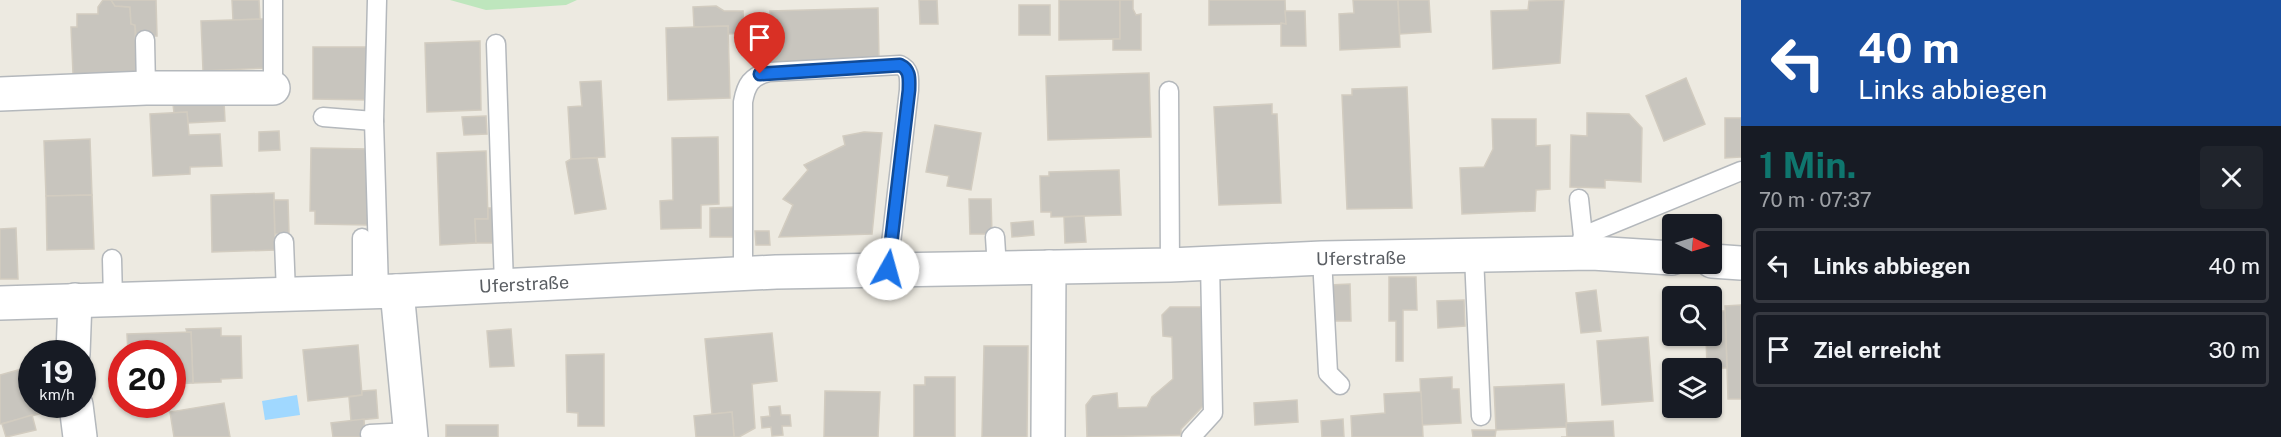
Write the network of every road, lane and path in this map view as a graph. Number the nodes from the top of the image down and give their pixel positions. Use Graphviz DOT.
graph roads {
  1 [pos="273,0"];
  2 [pos="377,0"];
  3 [pos="145,40"];
  4 [pos="496,44"];
  5 [pos="146,88"];
  6 [pos="273,88"];
  7 [pos="1169,91"];
  8 [pos="0,94"];
  9 [pos="323,117"];
  10 [pos="374,121"];
  11 [pos="1741,171"];
  12 [pos="1579,199"];
  13 [pos="362,238"];
  14 [pos="284,242"];
  15 [pos="1580,245"];
  16 [pos="1474,255"];
  17 [pos="1662,257"];
  18 [pos="1322,258"];
  19 [pos="112,259"];
  20 [pos="1722,262"];
  21 [pos="1210,263"];
  22 [pos="1741,263"];
  23 [pos="1170,265"];
  24 [pos="1049,267"];
  25 [pos="888,269"];
  26 [pos="743,274"];
  27 [pos="504,285"];
  28 [pos="379,290"];
  29 [pos="286,293"];
  30 [pos="4,297"];
  31 [pos="113,299"];
  32 [pos="75,300"];
  33 [pos="74,340"];
  34 [pos="1340,385"];
  35 [pos="1481,416"];
  36 [pos="78,418"];
  37 [pos="370,434"];
  38 [pos="411,434"];
  39 [pos="80,437"];
  40 [pos="1048,437"];
  41 [pos="1191,437"];
  1 -- 6 [label="lane"];
  2 -- 10 [label="lane"];
  3 -- 5 [label="lane"];
  4 -- 27 [label="lane"];
  5 -- 6 [label="street"];
  5 -- 8 [label="street"];
  7 -- 23 [label="lane"];
  9 -- 10 [label="lane"];
  10 -- 28 [label="lane"];
  11 -- 15 [label="lane"];
  12 -- 15 [label="lane"];
  13 -- 28 [label="lane"];
  14 -- 29 [label="lane"];
  15 -- 16 [label="street, Uferstraße"];
  15 -- 17 [label="street, Uferstraße"];
  16 -- 18 [label="street, Uferstraße"];
  16 -- 35 [label="lane"];
  18 -- 21 [label="street, Uferstraße"];
  18 -- 34 [label="lane"];
  19 -- 31 [label="lane"];
  20 -- 22 [label="street"];
  21 -- 23 [label="street, Uferstraße"];
  21 -- 41 [label="lane"];
  23 -- 24 [label="street, Uferstraße"];
  24 -- 25 [label="street, Uferstraße"];
  24 -- 40 [label="street"];
  25 -- 26 [label="street, Uferstraße"];
  25 -- 26 [label="lane"];
  26 -- 27 [label="street, Uferstraße"];
  27 -- 28 [label="street, Uferstraße"];
  28 -- 29 [label="street, Uferstraße"];
  28 -- 38 [label="street"];
  29 -- 31 [label="street, Uferstraße"];
  30 -- 32 [label="street, Uferstraße"];
  31 -- 32 [label="street, Uferstraße"];
  32 -- 33 [label="street"];
  36 -- 39 [label="street"];
  37 -- 38 [label="lane"];
}
